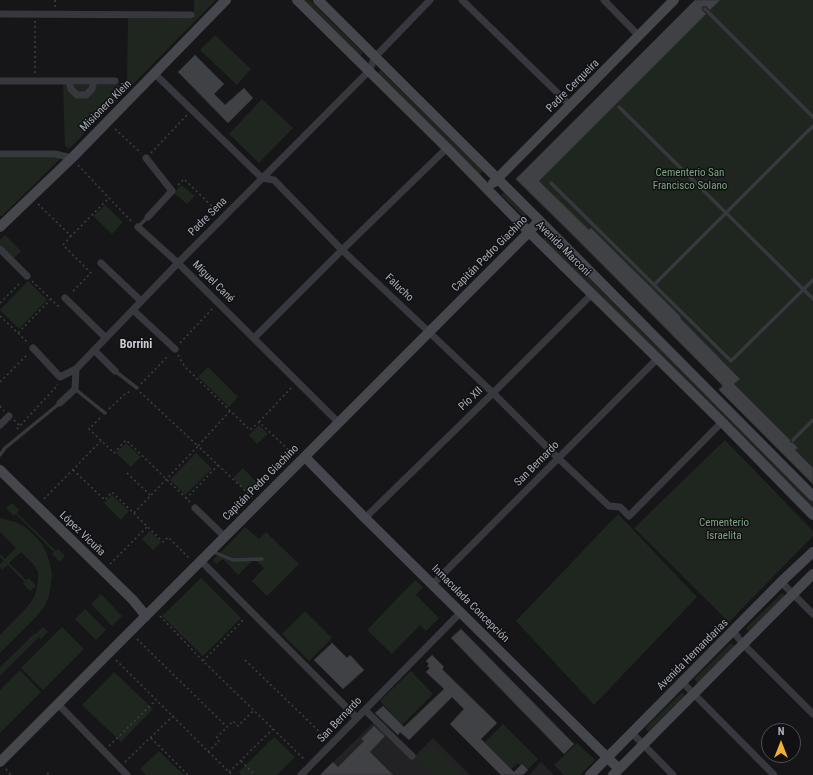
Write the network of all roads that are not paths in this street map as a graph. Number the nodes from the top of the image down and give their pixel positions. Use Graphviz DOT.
graph roads {
  1 [pos="226,0"];
  2 [pos="296,0"];
  3 [pos="318,0"];
  4 [pos="430,0"];
  5 [pos="462,0"];
  6 [pos="604,0"];
  7 [pos="674,0"];
  8 [pos="705,9"];
  9 [pos="0,14"];
  10 [pos="191,15"];
  11 [pos="639,36"];
  12 [pos="375,57"];
  13 [pos="369,71"];
  14 [pos="155,74"];
  15 [pos="0,81"];
  16 [pos="69,81"];
  17 [pos="94,81"];
  18 [pos="115,81"];
  19 [pos="570,105"];
  20 [pos="619,107"];
  21 [pos="813,118"];
  22 [pos="813,126"];
  23 [pos="447,148"];
  24 [pos="0,154"];
  25 [pos="72,158"];
  26 [pos="146,158"];
  27 [pos="262,178"];
  28 [pos="498,179"];
  29 [pos="551,183"];
  30 [pos="488,189"];
  31 [pos="726,213"];
  32 [pos="148,217"];
  33 [pos="539,220"];
  34 [pos="2,223"];
  35 [pos="138,227"];
  36 [pos="529,232"];
  37 [pos="0,249"];
  38 [pos="342,250"];
  39 [pos="101,263"];
  40 [pos="178,263"];
  41 [pos="27,276"];
  42 [pos="813,280"];
  43 [pos="654,285"];
  44 [pos="803,290"];
  45 [pos="592,294"];
  46 [pos="65,298"];
  47 [pos="813,300"];
  48 [pos="141,301"];
  49 [pos="133,310"];
  50 [pos="429,332"];
  51 [pos="106,338"];
  52 [pos="254,338"];
  53 [pos="33,348"];
  54 [pos="175,349"];
  55 [pos="94,350"];
  56 [pos="657,359"];
  57 [pos="76,369"];
  58 [pos="115,371"];
  59 [pos="137,388"];
  60 [pos="75,389"];
  61 [pos="493,393"];
  62 [pos="60,403"];
  63 [pos="105,413"];
  64 [pos="9,416"];
  65 [pos="813,420"];
  66 [pos="722,422"];
  67 [pos="339,423"];
  68 [pos="0,425"];
  69 [pos="793,440"];
  70 [pos="0,455"];
  71 [pos="558,458"];
  72 [pos="303,459"];
  73 [pos="0,470"];
  74 [pos="813,496"];
  75 [pos="195,508"];
  76 [pos="813,515"];
  77 [pos="365,518"];
  78 [pos="225,537"];
  79 [pos="212,550"];
  80 [pos="813,552"];
  81 [pos="262,558"];
  82 [pos="199,563"];
  83 [pos="813,574"];
  84 [pos="781,582"];
  85 [pos="433,584"];
  86 [pos="793,594"];
  87 [pos="150,612"];
  88 [pos="461,612"];
  89 [pos="813,614"];
  90 [pos="733,631"];
  91 [pos="743,644"];
  92 [pos="682,682"];
  93 [pos="693,694"];
  94 [pos="58,704"];
  95 [pos="365,710"];
  96 [pos="813,714"];
  97 [pos="357,718"];
  98 [pos="632,733"];
  99 [pos="643,744"];
  100 [pos="412,756"];
  101 [pos="607,758"];
  102 [pos="0,762"];
  103 [pos="616,772"];
  104 [pos="127,775"];
  105 [pos="301,775"];
  106 [pos="590,775"];
  107 [pos="673,775"];
  108 [pos="774,775"];
  1 -- 14 [label="main road, Misionero Klein"];
  2 -- 13 [label="main road, Avenida Marconi"];
  3 -- 12 [label="main road, Avenida Marconi"];
  4 -- 12 [label="street, Padre Sena"];
  5 -- 19 [label="street"];
  6 -- 11 [label="street"];
  7 -- 11 [label="main road, Padre Cerqueira"];
  8 -- 21 [label="lane"];
  9 -- 10 [label="street"];
  11 -- 19 [label="main road, Padre Cerqueira"];
  12 -- 13 [label="street, Padre Sena"];
  12 -- 28 [label="main road, Avenida Marconi"];
  13 -- 23 [label="main road, Avenida Marconi"];
  13 -- 27 [label="street, Padre Sena"];
  14 -- 25 [label="main road, Misionero Klein"];
  14 -- 27 [label="street, Falucho"];
  15 -- 16 [label="street"];
  16 -- 17 [label="street"];
  16 -- 17 [label="street"];
  17 -- 18 [label="street"];
  19 -- 28 [label="main road, Padre Cerqueira"];
  20 -- 31 [label="lane"];
  22 -- 31 [label="lane"];
  23 -- 30 [label="main road, Avenida Marconi"];
  23 -- 38 [label="street"];
  24 -- 25 [label="street"];
  25 -- 34 [label="main road, Misionero Klein"];
  26 -- 32 [label="street"];
  27 -- 38 [label="street, Falucho"];
  27 -- 40 [label="street, Padre Sena"];
  28 -- 30 [label="main road, Padre Cerqueira"];
  28 -- 33 [label="main road, Avenida Marconi"];
  29 -- 43 [label="lane"];
  30 -- 36 [label="main road, Avenida Marconi"];
  31 -- 43 [label="lane"];
  31 -- 44 [label="lane"];
  32 -- 35 [label="lane"];
  33 -- 36 [label="main road, Capitán Pedro Giachino"];
  33 -- 74 [label="main road, Avenida Marconi"];
  35 -- 40 [label="street, Miguel Cané"];
  36 -- 45 [label="main road, Avenida Marconi"];
  36 -- 50 [label="main road, Capitán Pedro Giachino"];
  37 -- 41 [label="street"];
  38 -- 50 [label="street, Falucho"];
  38 -- 52 [label="street"];
  39 -- 48 [label="street"];
  40 -- 48 [label="street, Padre Sena"];
  40 -- 52 [label="street, Miguel Cané"];
  42 -- 44 [label="lane"];
  43 -- 44 [label="lane"];
  44 -- 47 [label="lane"];
  45 -- 56 [label="main road, Avenida Marconi"];
  45 -- 61 [label="street, Pío XII"];
  46 -- 51 [label="street"];
  48 -- 49 [label="street, Padre Sena"];
  49 -- 51 [label="street, Padre Sena"];
  49 -- 54 [label="street"];
  50 -- 61 [label="street, Falucho"];
  50 -- 67 [label="main road, Capitán Pedro Giachino"];
  51 -- 55 [label="street, Padre Sena"];
  52 -- 67 [label="street, Miguel Cané"];
  53 -- 57 [label="street, Padre Sena"];
  55 -- 57 [label="street, Padre Sena"];
  55 -- 58 [label="street"];
  56 -- 66 [label="main road, Avenida Marconi"];
  56 -- 71 [label="street, San Bernardo"];
  57 -- 60 [label="street"];
  58 -- 59 [label="lane"];
  60 -- 62 [label="street"];
  60 -- 63 [label="lane"];
  61 -- 71 [label="street, Falucho"];
  61 -- 77 [label="street, Pío XII"];
  62 -- 70 [label="lane"];
  64 -- 68 [label="street"];
  65 -- 69 [label="lane"];
  66 -- 71 [label="street, Falucho"];
  66 -- 76 [label="main road, Avenida Marconi"];
  67 -- 72 [label="main road, Capitán Pedro Giachino"];
  71 -- 85 [label="street, San Bernardo"];
  72 -- 77 [label="main road, Inmaculada Concepción"];
  72 -- 78 [label="main road, Capitán Pedro Giachino"];
  73 -- 87 [label="main road, López Vicuña"];
  75 -- 78 [label="street"];
  77 -- 85 [label="main road, Inmaculada Concepción"];
  78 -- 79 [label="main road, Capitán Pedro Giachino"];
  79 -- 81 [label="lane"];
  79 -- 82 [label="main road, Capitán Pedro Giachino"];
  80 -- 84 [label="main road, Avenida Hernandarias"];
  82 -- 87 [label="main road, Capitán Pedro Giachino"];
  82 -- 97 [label="street"];
  83 -- 86 [label="main road"];
  84 -- 86 [label="street"];
  84 -- 90 [label="main road, Avenida Hernandarias"];
  85 -- 88 [label="main road, Inmaculada Concepción"];
  86 -- 89 [label="street"];
  86 -- 91 [label="main road"];
  87 -- 94 [label="main road, Capitán Pedro Giachino"];
  88 -- 95 [label="street, San Bernardo"];
  88 -- 101 [label="main road, Inmaculada Concepción"];
  90 -- 91 [label="street"];
  90 -- 92 [label="main road, Avenida Hernandarias"];
  91 -- 93 [label="main road"];
  91 -- 96 [label="street"];
  92 -- 93 [label="street"];
  92 -- 98 [label="main road, Avenida Hernandarias"];
  93 -- 99 [label="main road"];
  93 -- 108 [label="street"];
  94 -- 102 [label="main road, Capitán Pedro Giachino"];
  94 -- 104 [label="street"];
  95 -- 97 [label="street, San Bernardo"];
  95 -- 100 [label="street"];
  97 -- 105 [label="street, San Bernardo"];
  98 -- 99 [label="street"];
  98 -- 101 [label="main road, Avenida Hernandarias"];
  99 -- 103 [label="main road"];
  99 -- 107 [label="street"];
  101 -- 103 [label="main road, Inmaculada Concepción"];
  101 -- 106 [label="main road, Avenida Hernandarias"];
}
